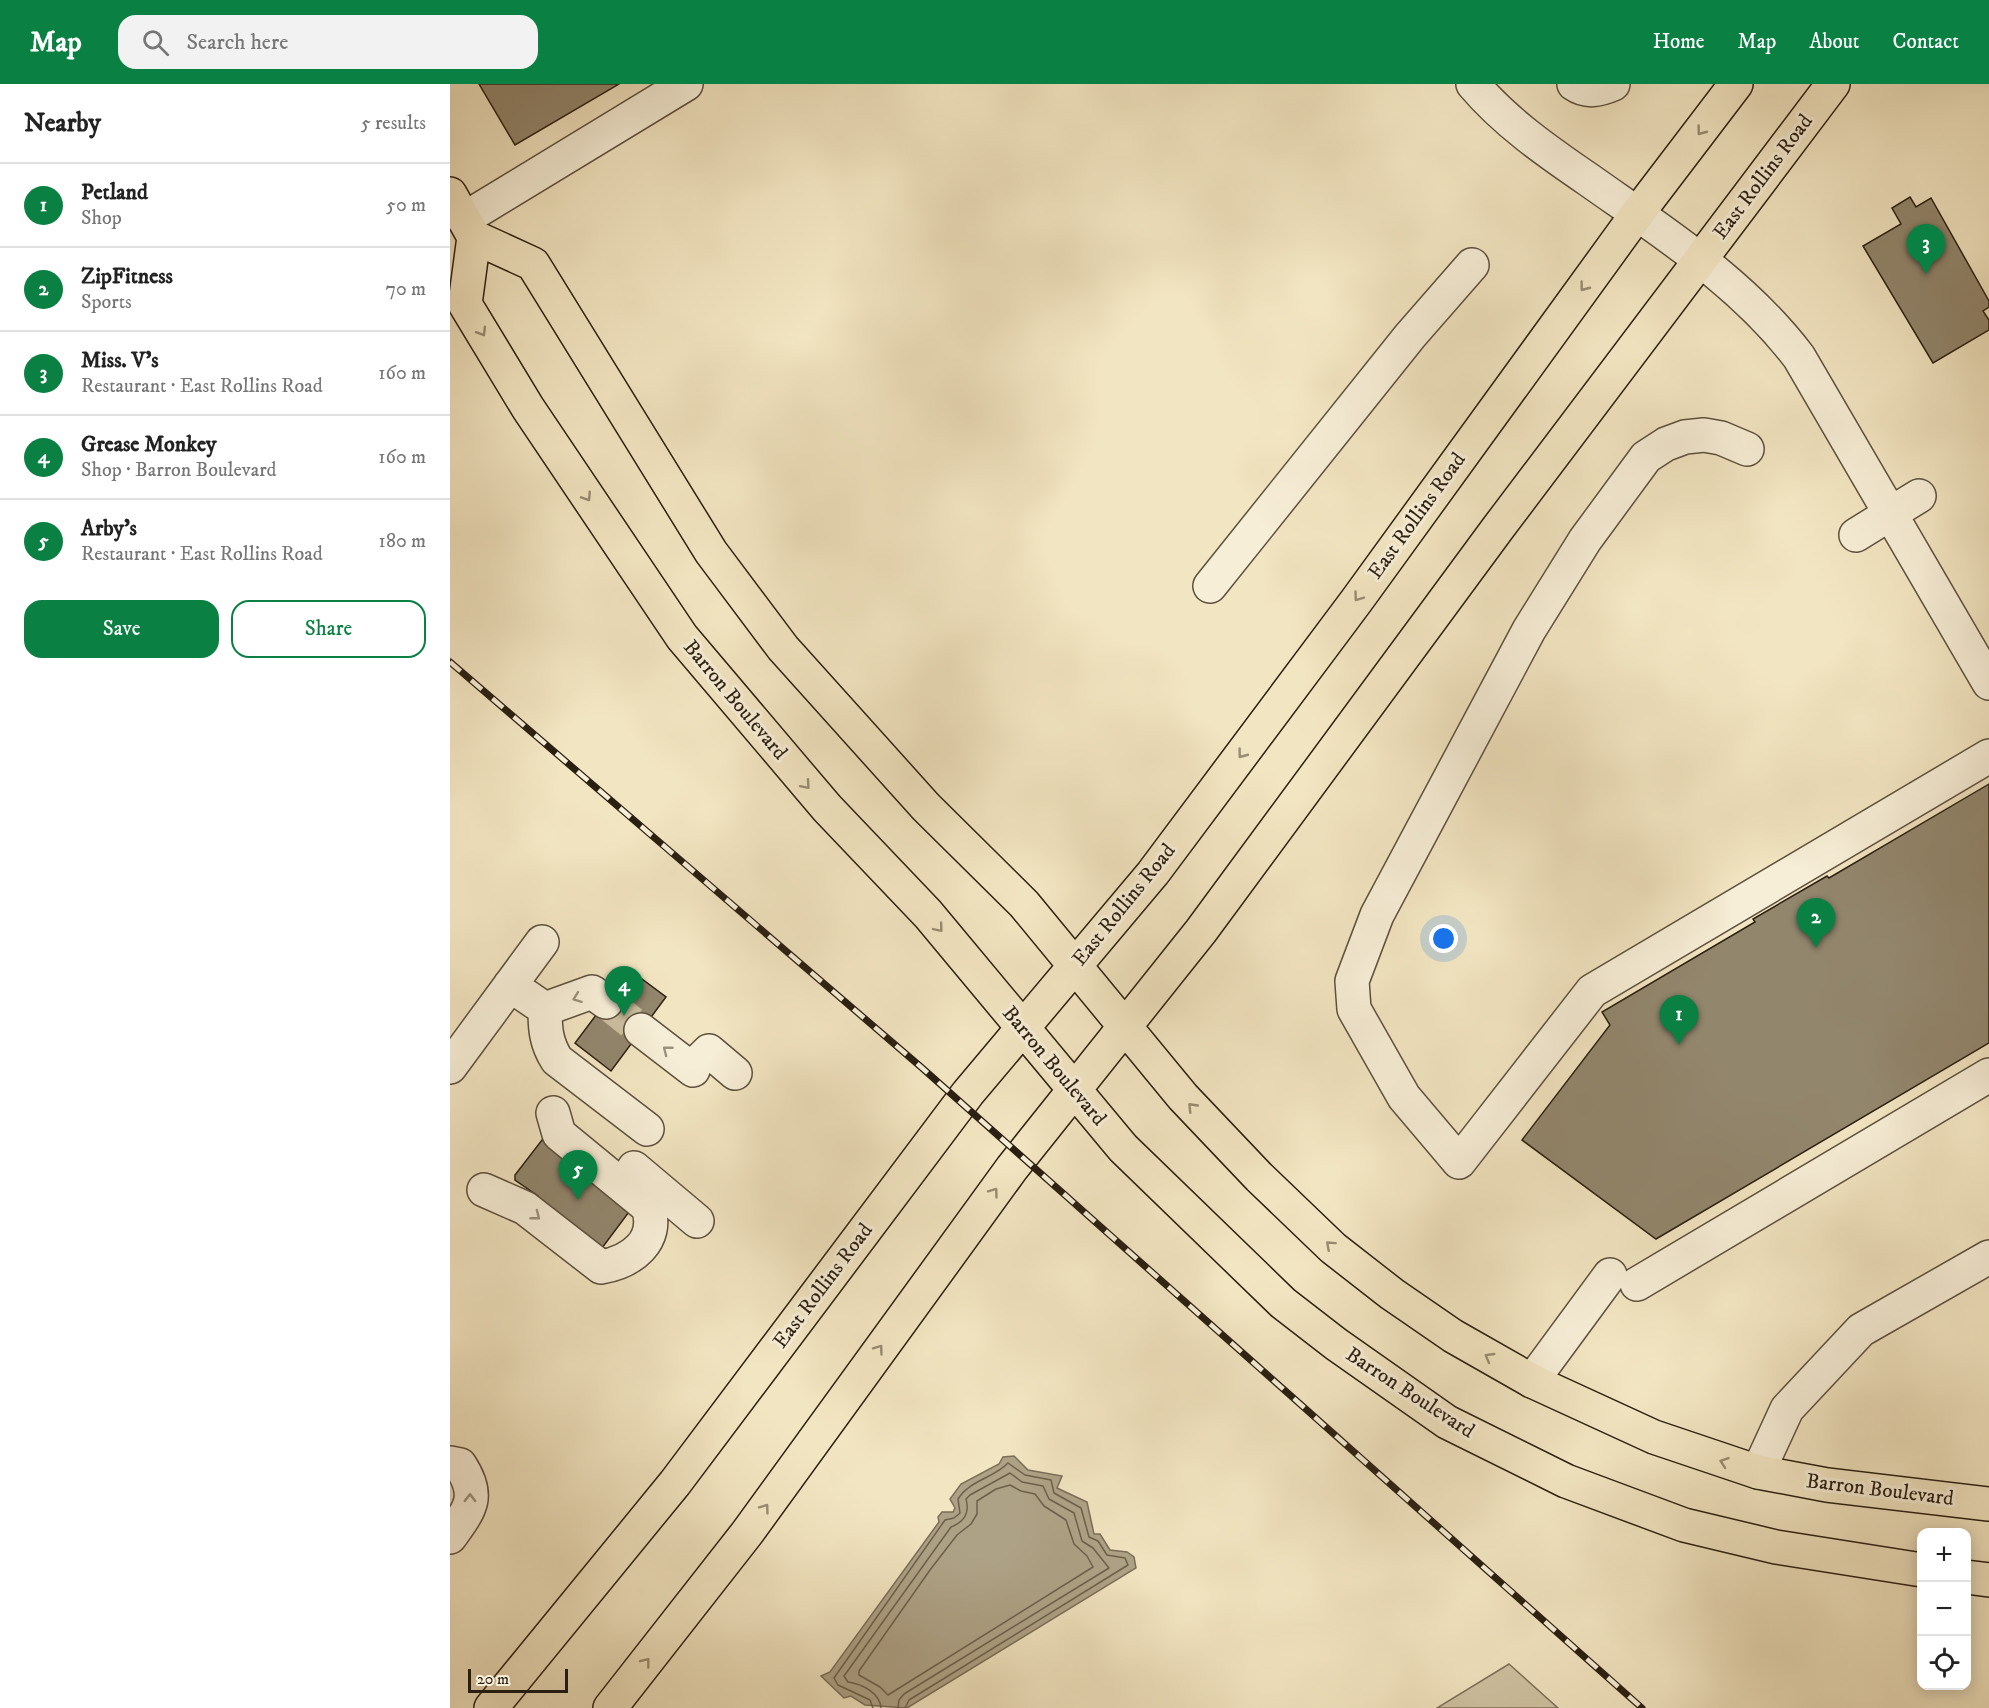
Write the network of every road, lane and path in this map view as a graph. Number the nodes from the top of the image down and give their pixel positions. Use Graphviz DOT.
graph roads {
  1 [pos="686,84"];
  2 [pos="1473,84"];
  3 [pos="1574,84"];
  4 [pos="1613,84"];
  5 [pos="1736,84"];
  6 [pos="1833,84"];
  7 [pos="1637,214"];
  8 [pos="463,217"];
  9 [pos="1701,258"];
  10 [pos="1472,265"];
  11 [pos="1747,449"];
  12 [pos="1919,496"];
  13 [pos="1890,514"];
  14 [pos="1856,535"];
  15 [pos="1210,586"];
  16 [pos="1989,683"];
  17 [pos="1989,756"];
  18 [pos="542,942"];
  19 [pos="1074,966"];
  20 [pos="510,985"];
  21 [pos="606,1002"];
  22 [pos="545,1009"];
  23 [pos="1127,1026"];
  24 [pos="641,1029"];
  25 [pos="1021,1029"];
  26 [pos="450,1067"];
  27 [pos="735,1073"];
  28 [pos="1989,1075"];
  29 [pos="1073,1092"];
  30 [pos="647,1129"];
  31 [pos="484,1190"];
  32 [pos="698,1221"];
  33 [pos="1989,1257"];
  34 [pos="1532,1381"];
  35 [pos="450,1462"];
  36 [pos="1758,1472"];
  37 [pos="1989,1504"];
  38 [pos="450,1537"];
  39 [pos="1917,1569"];
  40 [pos="1971,1577"];
  41 [pos="1989,1580"];
  42 [pos="490,1708"];
  43 [pos="610,1708"];
  1 -- 8 [label="lane"];
  2 -- 7 [label="lane"];
  3 -- 4 [label="lane"];
  5 -- 7 [label="main road, East Rollins Road, one-way"];
  6 -- 9 [label="main road, East Rollins Road"];
  7 -- 9 [label="lane"];
  7 -- 19 [label="main road, East Rollins Road, one-way"];
  8 -- 19 [label="main road, Barron Boulevard"];
  8 -- 25 [label="main road, Barron Boulevard, one-way"];
  9 -- 13 [label="lane"];
  9 -- 23 [label="main road, East Rollins Road"];
  10 -- 15 [label="lane"];
  11 -- 17 [label="lane"];
  12 -- 13 [label="lane"];
  13 -- 14 [label="lane"];
  13 -- 16 [label="lane"];
  18 -- 20 [label="lane"];
  19 -- 23 [label="main road, Barron Boulevard"];
  19 -- 25 [label="main road, East Rollins Road"];
  20 -- 22 [label="lane"];
  20 -- 26 [label="lane"];
  21 -- 22 [label="lane, one-way"];
  22 -- 30 [label="lane"];
  23 -- 29 [label="main road, East Rollins Road"];
  34 -- 23 [label="main road, Barron Boulevard, one-way"];
  27 -- 24 [label="lane, one-way"];
  25 -- 29 [label="main road, Barron Boulevard"];
  25 -- 42 [label="main road, East Rollins Road"];
  28 -- 34 [label="lane"];
  29 -- 39 [label="main road, Barron Boulevard"];
  43 -- 29 [label="main road, East Rollins Road, one-way"];
  31 -- 32 [label="lane, one-way"];
  33 -- 36 [label="lane"];
  36 -- 34 [label="main road, Barron Boulevard, one-way"];
  38 -- 35 [label="lane, one-way"];
  36 -- 37 [label="main road, Barron Boulevard"];
  40 -- 41 [label="main road"];
}
